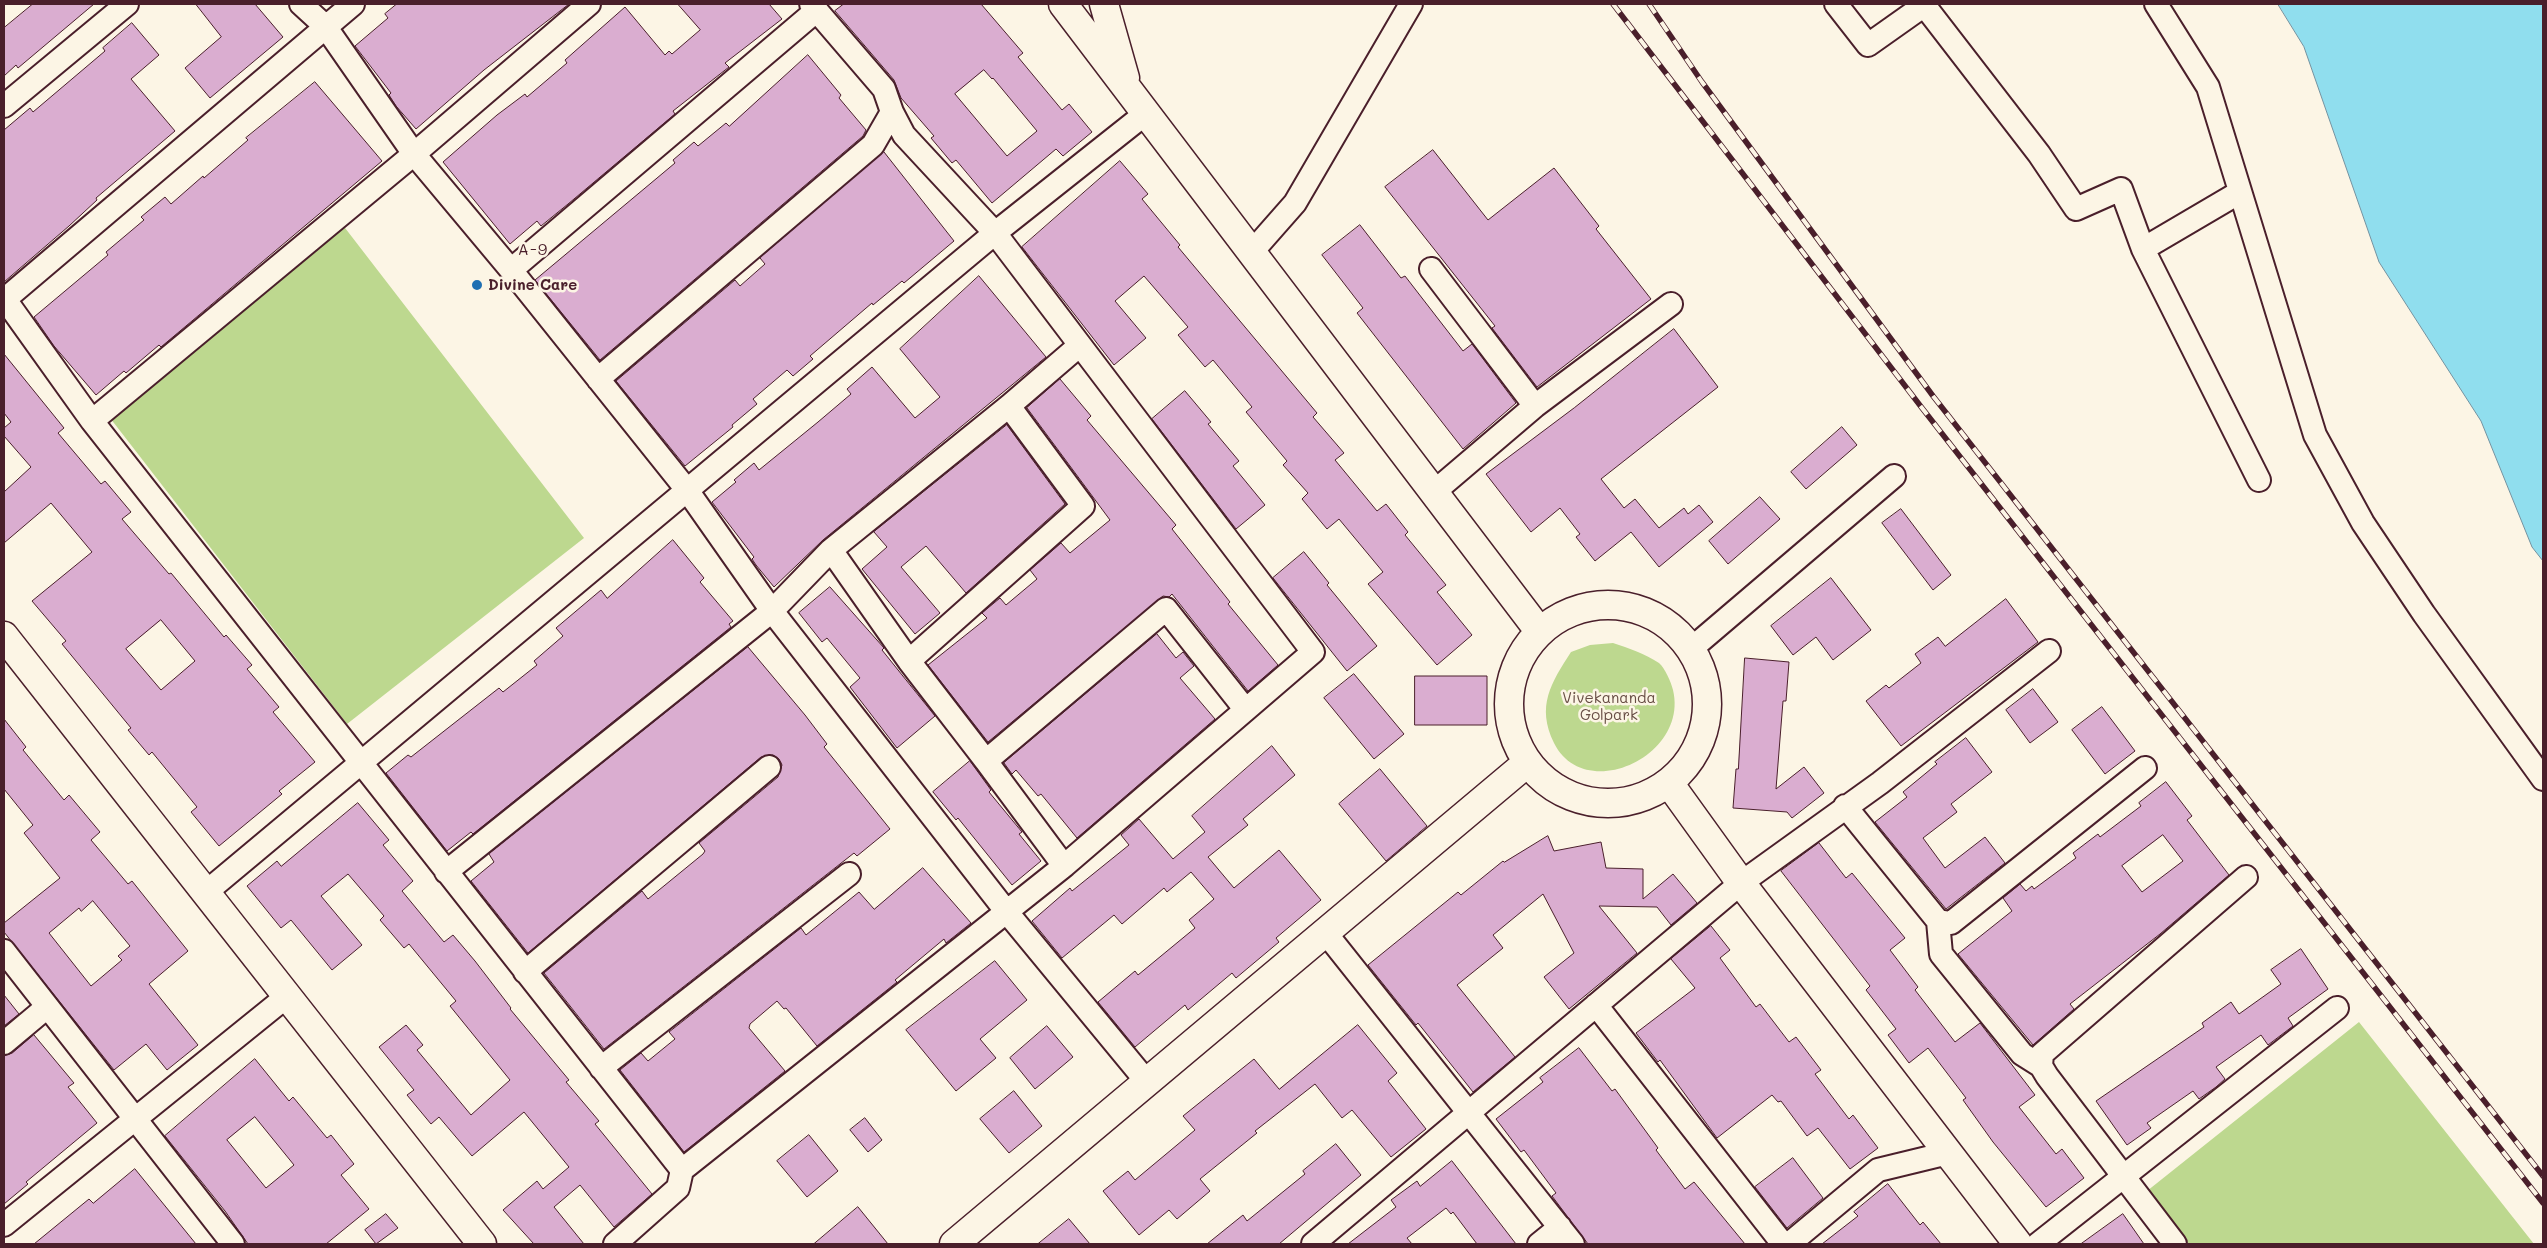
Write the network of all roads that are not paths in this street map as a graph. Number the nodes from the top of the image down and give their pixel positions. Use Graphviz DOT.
graph roads {
  1 [pos="127,4"];
  2 [pos="300,4"];
  3 [pos="353,4"];
  4 [pos="588,4"];
  5 [pos="1063,4"];
  6 [pos="1104,4"];
  7 [pos="1411,4"];
  8 [pos="1836,4"];
  9 [pos="1925,4"];
  10 [pos="2156,4"];
  11 [pos="814,7"];
  12 [pos="325,26"];
  13 [pos="1138,104"];
  14 [pos="4,106"];
  15 [pos="892,112"];
  16 [pos="414,154"];
  17 [pos="2240,192"];
  18 [pos="995,233"];
  19 [pos="2143,249"];
  20 [pos="1251,253"];
  21 [pos="1431,269"];
  22 [pos="511,270"];
  23 [pos="4,299"];
  24 [pos="1671,304"];
  25 [pos="1080,345"];
  26 [pos="598,379"];
  27 [pos="1009,406"];
  28 [pos="1535,406"];
  29 [pos="92,421"];
  30 [pos="1894,476"];
  31 [pos="2259,480"];
  32 [pos="687,490"];
  33 [pos="1434,492"];
  34 [pos="831,550"];
  35 [pos="772,611"];
  36 [pos="1540,632"];
  37 [pos="4,636"];
  38 [pos="1691,649"];
  39 [pos="2049,651"];
  40 [pos="909,661"];
  41 [pos="1245,709"];
  42 [pos="986,761"];
  43 [pos="360,763"];
  44 [pos="1527,763"];
  45 [pos="769,767"];
  46 [pos="2145,768"];
  47 [pos="2543,779"];
  48 [pos="1670,783"];
  49 [pos="1846,806"];
  50 [pos="1064,866"];
  51 [pos="446,872"];
  52 [pos="849,874"];
  53 [pos="2246,877"];
  54 [pos="1741,883"];
  55 [pos="205,893"];
  56 [pos="1006,911"];
  57 [pos="1938,921"];
  58 [pos="1325,932"];
  59 [pos="4,950"];
  60 [pos="525,972"];
  61 [pos="286,997"];
  62 [pos="1596,1005"];
  63 [pos="47,1007"];
  64 [pos="2337,1008"];
  65 [pos="4,1043"];
  66 [pos="2041,1066"];
  67 [pos="601,1068"];
  68 [pos="1148,1082"];
  69 [pos="1470,1112"];
  70 [pos="134,1118"];
  71 [pos="1948,1153"];
  72 [pos="682,1170"];
  73 [pos="2122,1177"];
  74 [pos="4,1225"];
  75 [pos="1566,1236"];
  76 [pos="222,1240"];
  77 [pos="482,1244"];
  78 [pos="615,1244"];
  79 [pos="954,1244"];
  80 [pos="1313,1244"];
  81 [pos="1539,1244"];
  82 [pos="1782,1244"];
  83 [pos="1789,1244"];
  84 [pos="2018,1244"];
  85 [pos="2038,1244"];
  86 [pos="2175,1244"];
  1 -- 14 [label="street"];
  2 -- 12 [label="street"];
  3 -- 12 [label="street"];
  4 -- 16 [label="street"];
  5 -- 13 [label="street"];
  6 -- 13 [label="street"];
  7 -- 20 [label="street"];
  8 -- 9 [label="street"];
  9 -- 19 [label="street"];
  10 -- 17 [label="street"];
  11 -- 15 [label="street"];
  11 -- 22 [label="street"];
  12 -- 16 [label="street"];
  12 -- 23 [label="street"];
  13 -- 18 [label="street"];
  13 -- 20 [label="street"];
  15 -- 18 [label="street"];
  15 -- 26 [label="street"];
  16 -- 22 [label="street"];
  16 -- 29 [label="street"];
  17 -- 19 [label="street"];
  17 -- 47 [label="street"];
  18 -- 25 [label="street"];
  18 -- 32 [label="street"];
  19 -- 31 [label="street"];
  20 -- 33 [label="street"];
  21 -- 28 [label="street"];
  22 -- 26 [label="street"];
  23 -- 29 [label="street"];
  24 -- 28 [label="street"];
  25 -- 27 [label="street"];
  25 -- 41 [label="street"];
  26 -- 32 [label="street"];
  27 -- 34 [label="street"];
  27 -- 40 [label="street"];
  28 -- 33 [label="street"];
  29 -- 43 [label="street"];
  30 -- 38 [label="street"];
  32 -- 35 [label="street"];
  32 -- 43 [label="street"];
  33 -- 36 [label="street"];
  34 -- 35 [label="street"];
  34 -- 40 [label="street"];
  35 -- 51 [label="street"];
  35 -- 56 [label="street"];
  36 -- 38 [label="street"];
  36 -- 44 [label="street"];
  37 -- 55 [label="street"];
  38 -- 48 [label="street"];
  39 -- 49 [label="street"];
  40 -- 42 [label="street"];
  41 -- 42 [label="street"];
  41 -- 50 [label="street"];
  42 -- 50 [label="street"];
  43 -- 51 [label="street"];
  43 -- 55 [label="street"];
  44 -- 48 [label="street"];
  44 -- 58 [label="street"];
  45 -- 60 [label="street"];
  46 -- 57 [label="street"];
  48 -- 54 [label="street"];
  49 -- 54 [label="street"];
  49 -- 57 [label="street"];
  50 -- 56 [label="street"];
  51 -- 60 [label="street"];
  52 -- 67 [label="street"];
  53 -- 66 [label="street"];
  54 -- 62 [label="street"];
  54 -- 71 [label="street"];
  55 -- 61 [label="street"];
  56 -- 68 [label="street"];
  56 -- 72 [label="street"];
  57 -- 66 [label="street"];
  58 -- 68 [label="street"];
  58 -- 69 [label="street"];
  59 -- 63 [label="street"];
  60 -- 67 [label="street"];
  61 -- 70 [label="street"];
  61 -- 77 [label="street"];
  62 -- 69 [label="street"];
  62 -- 82 [label="street"];
  63 -- 65 [label="street"];
  63 -- 70 [label="street"];
  64 -- 73 [label="street"];
  66 -- 73 [label="street"];
  67 -- 72 [label="street"];
  68 -- 79 [label="street"];
  69 -- 75 [label="street"];
  69 -- 80 [label="street"];
  70 -- 74 [label="street"];
  70 -- 76 [label="street"];
  71 -- 83 [label="street"];
  71 -- 84 [label="street"];
  72 -- 78 [label="street"];
  73 -- 85 [label="street"];
  73 -- 86 [label="street"];
  75 -- 81 [label="street"];
}
